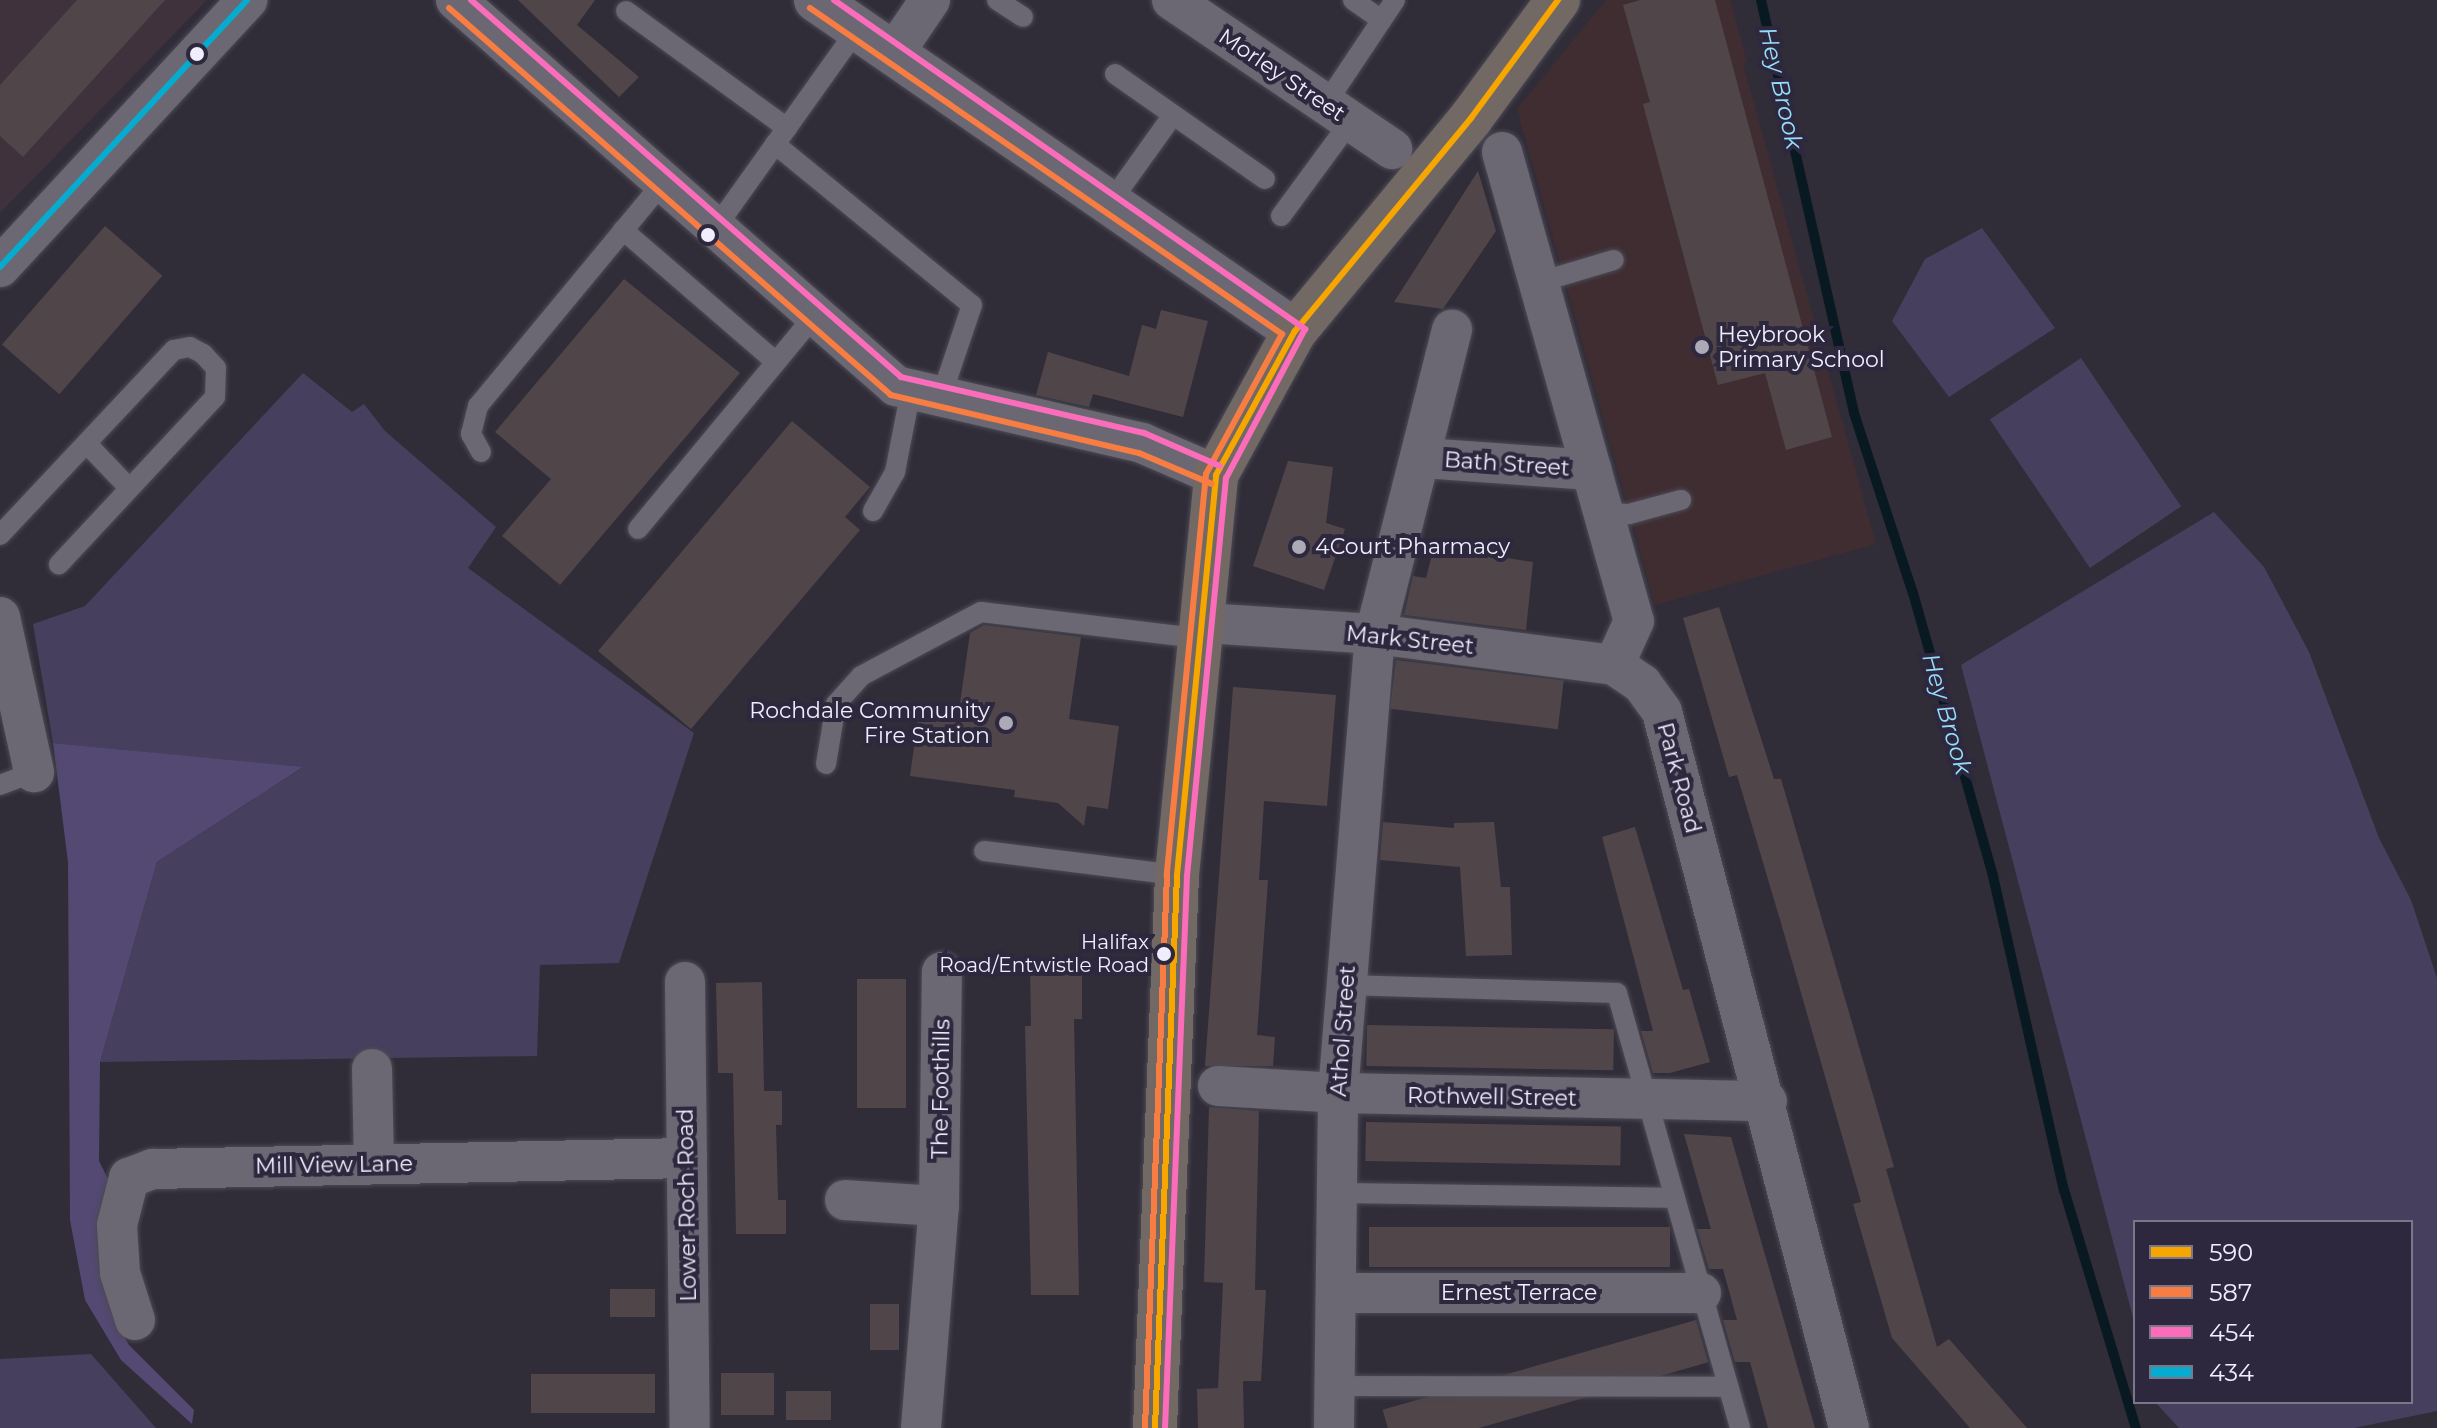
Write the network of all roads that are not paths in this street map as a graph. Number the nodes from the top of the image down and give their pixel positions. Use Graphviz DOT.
graph roads {
  1 [pos="247,0"];
  2 [pos="456,0"];
  3 [pos="816,0"];
  4 [pos="930,0"];
  5 [pos="997,0"];
  6 [pos="1172,0"];
  7 [pos="1353,0"];
  8 [pos="1395,0"];
  9 [pos="1558,0"];
  10 [pos="626,11"];
  11 [pos="1023,17"];
  12 [pos="1382,20"];
  13 [pos="858,28"];
  14 [pos="894,53"];
  15 [pos="1115,74"];
  16 [pos="1338,113"];
  17 [pos="1173,115"];
  18 [pos="781,136"];
  19 [pos="1392,149"];
  20 [pos="1502,152"];
  21 [pos="1265,179"];
  22 [pos="661,185"];
  23 [pos="1110,203"];
  24 [pos="1281,216"];
  25 [pos="623,230"];
  26 [pos="714,230"];
  27 [pos="5,251"];
  28 [pos="1614,260"];
  29 [pos="1540,282"];
  30 [pos="814,316"];
  31 [pos="1452,330"];
  32 [pos="1295,331"];
  33 [pos="775,361"];
  34 [pos="926,393"];
  35 [pos="88,445"];
  36 [pos="481,452"];
  37 [pos="1423,458"];
  38 [pos="1592,470"];
  39 [pos="1216,475"];
  40 [pos="129,488"];
  41 [pos="1681,500"];
  42 [pos="873,511"];
  43 [pos="1604,512"];
  44 [pos="638,529"];
  45 [pos="0,535"];
  46 [pos="59,564"];
  47 [pos="0,617"];
  48 [pos="1204,631"];
  49 [pos="1375,634"];
  50 [pos="1614,665"];
  51 [pos="826,764"];
  52 [pos="17,779"];
  53 [pos="984,851"];
  54 [pos="1177,875"];
  55 [pos="942,972"];
  56 [pos="685,982"];
  57 [pos="1346,985"];
  58 [pos="372,1069"];
  59 [pos="1218,1086"];
  60 [pos="1338,1093"];
  61 [pos="1648,1101"];
  62 [pos="1767,1101"];
  63 [pos="687,1158"];
  64 [pos="374,1164"];
  65 [pos="1335,1193"];
  66 [pos="1675,1198"];
  67 [pos="845,1200"];
  68 [pos="939,1206"];
  69 [pos="1336,1293"];
  70 [pos="1701,1293"];
  71 [pos="135,1320"];
  72 [pos="1334,1386"];
  73 [pos="1728,1387"];
  74 [pos="690,1428"];
  75 [pos="921,1428"];
  76 [pos="1155,1428"];
  77 [pos="1334,1428"];
  78 [pos="1740,1428"];
  79 [pos="1849,1428"];
  1 -- 27 [label="street"];
  2 -- 22 [label="street"];
  3 -- 13 [label="main road"];
  4 -- 14 [label="street"];
  5 -- 11 [label="lane"];
  6 -- 16 [label="street, Morley Street"];
  7 -- 12 [label="lane"];
  8 -- 12 [label="lane"];
  9 -- 32 [label="highway"];
  10 -- 18 [label="lane"];
  12 -- 16 [label="lane"];
  13 -- 14 [label="main road"];
  13 -- 18 [label="lane"];
  14 -- 23 [label="main road"];
  15 -- 17 [label="lane"];
  16 -- 19 [label="street, Morley Street"];
  16 -- 24 [label="lane"];
  17 -- 21 [label="lane"];
  17 -- 23 [label="lane"];
  18 -- 26 [label="lane"];
  18 -- 34 [label="lane"];
  20 -- 29 [label="street"];
  22 -- 25 [label="lane"];
  22 -- 26 [label="street"];
  23 -- 32 [label="main road"];
  25 -- 33 [label="lane"];
  25 -- 36 [label="lane"];
  26 -- 30 [label="street"];
  28 -- 29 [label="lane"];
  29 -- 38 [label="street"];
  30 -- 33 [label="lane"];
  30 -- 34 [label="street"];
  31 -- 37 [label="street, Athol Street"];
  32 -- 39 [label="highway"];
  33 -- 44 [label="lane"];
  34 -- 39 [label="street"];
  34 -- 42 [label="lane"];
  35 -- 40 [label="lane"];
  35 -- 40 [label="lane"];
  35 -- 45 [label="lane"];
  37 -- 38 [label="street, Bath Street"];
  37 -- 49 [label="street, Athol Street"];
  38 -- 43 [label="street"];
  39 -- 48 [label="highway"];
  40 -- 46 [label="lane"];
  41 -- 43 [label="lane"];
  43 -- 50 [label="street"];
  47 -- 52 [label="street"];
  48 -- 49 [label="street, Mark Street"];
  48 -- 51 [label="lane"];
  48 -- 54 [label="highway"];
  49 -- 50 [label="street, Mark Street"];
  49 -- 57 [label="street, Athol Street"];
  50 -- 62 [label="street, Park Road"];
  53 -- 54 [label="lane"];
  54 -- 76 [label="highway"];
  55 -- 68 [label="street, The Foothills"];
  56 -- 63 [label="street, Lower Roch Road"];
  57 -- 60 [label="street, Athol Street"];
  57 -- 61 [label="lane"];
  58 -- 64 [label="street"];
  59 -- 60 [label="street, Rothwell Street"];
  60 -- 61 [label="street, Rothwell Street"];
  60 -- 65 [label="street, Athol Street"];
  61 -- 62 [label="street, Rothwell Street"];
  61 -- 66 [label="lane"];
  62 -- 79 [label="street, Park Road"];
  63 -- 64 [label="street, Mill View Lane"];
  63 -- 74 [label="street, Lower Roch Road"];
  64 -- 71 [label="street, Mill View Lane"];
  65 -- 66 [label="lane"];
  65 -- 69 [label="street, Athol Street"];
  66 -- 70 [label="lane"];
  67 -- 68 [label="street"];
  68 -- 75 [label="street, The Foothills"];
  69 -- 70 [label="street, Ernest Terrace"];
  69 -- 72 [label="street, Athol Street"];
  70 -- 73 [label="lane"];
  72 -- 73 [label="lane"];
  72 -- 77 [label="street, Athol Street"];
  73 -- 78 [label="lane"];
}
